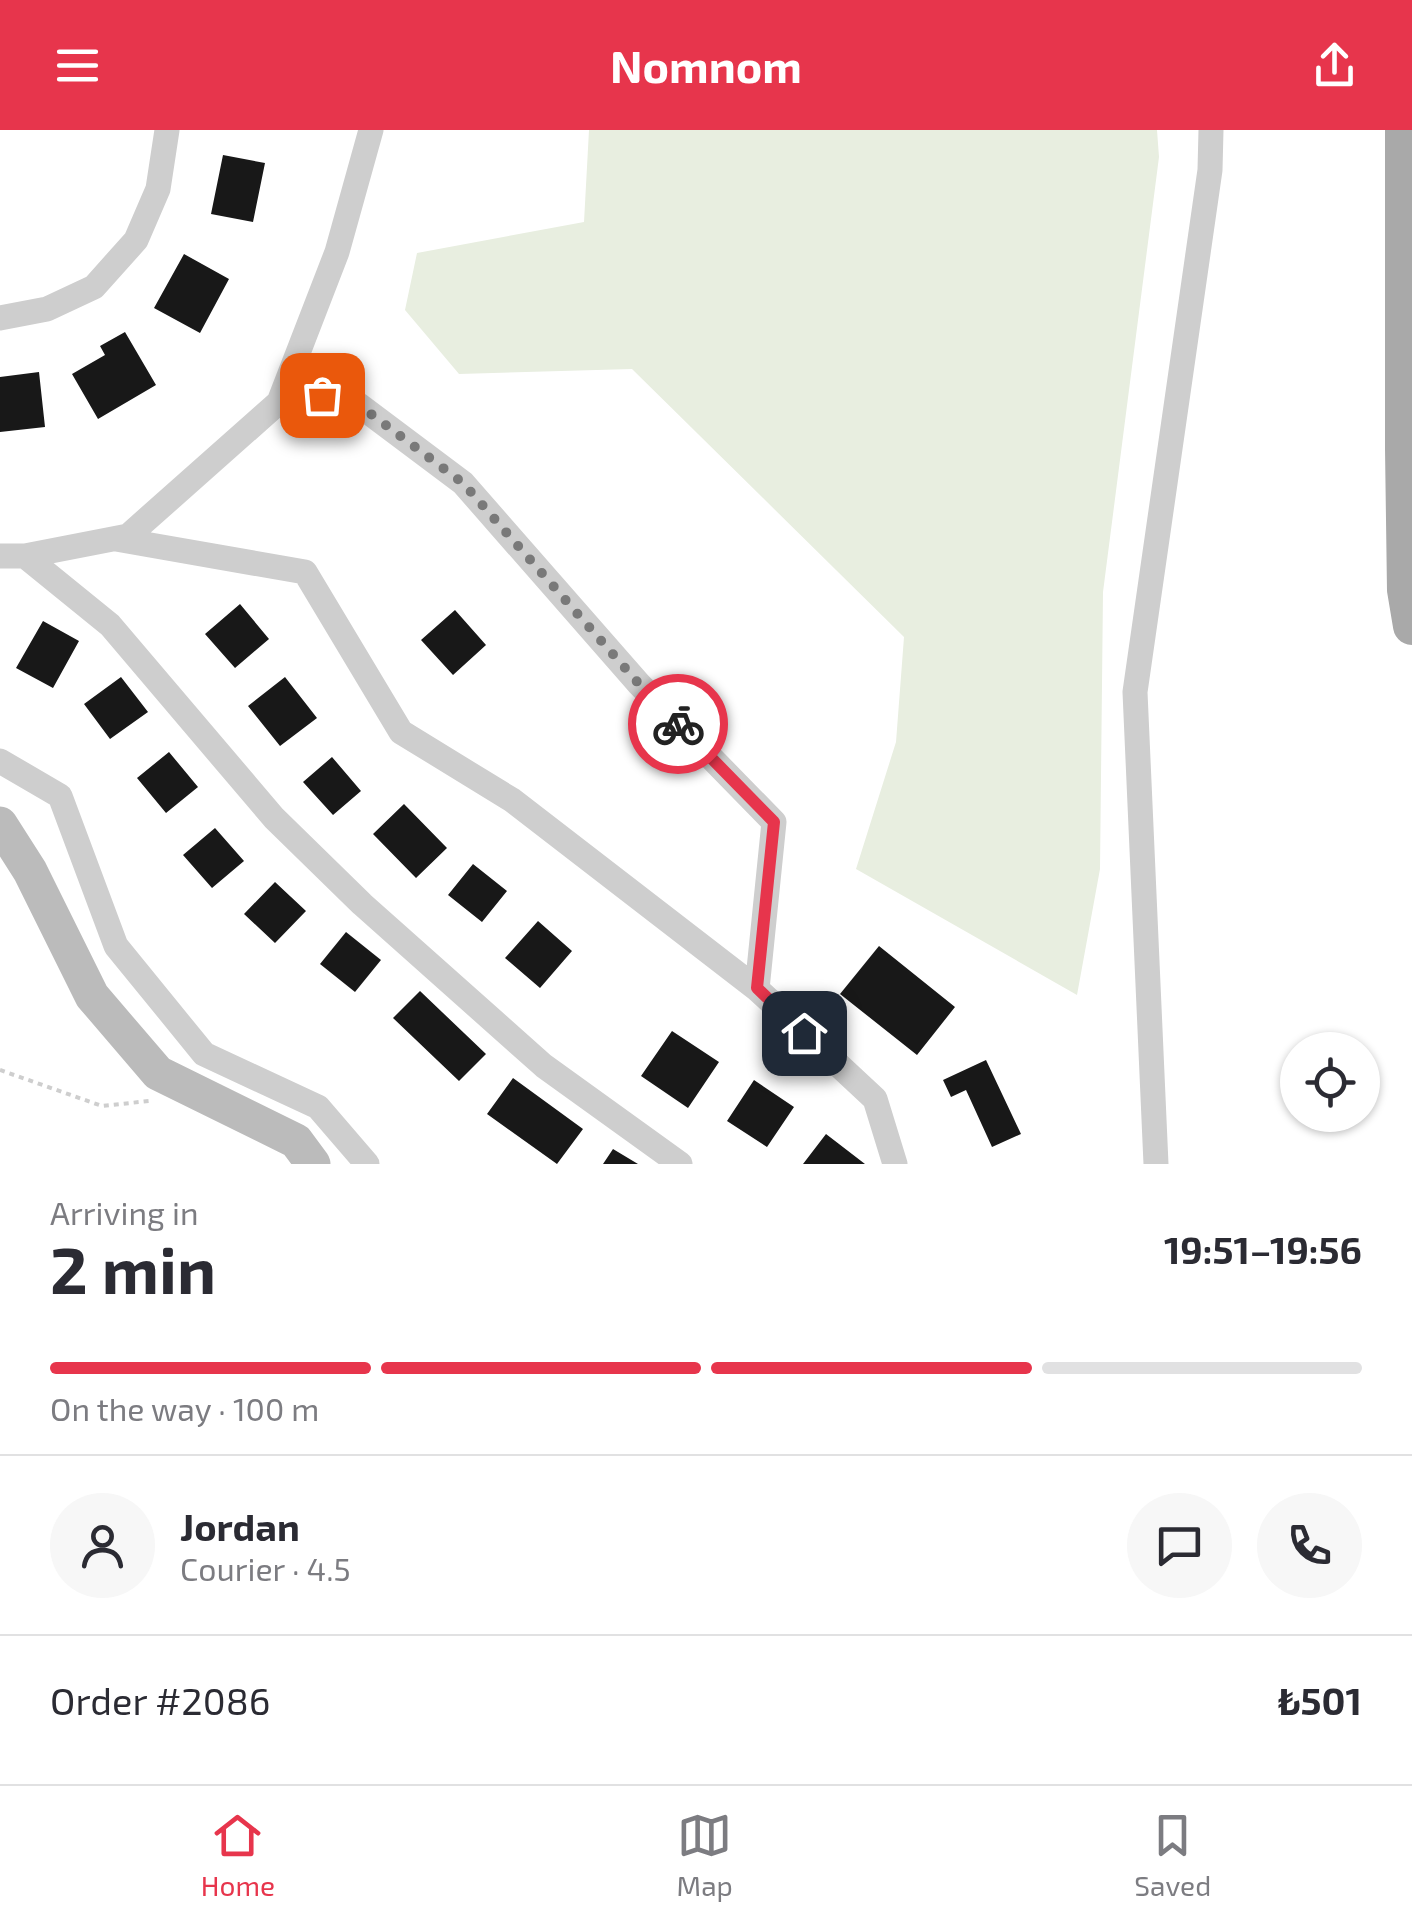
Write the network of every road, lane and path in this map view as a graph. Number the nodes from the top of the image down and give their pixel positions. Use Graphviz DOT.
graph roads {
  1 [pos="167,130"];
  2 [pos="371,130"];
  3 [pos="1211,130"];
  4 [pos="1404,130"];
  5 [pos="0,318"];
  6 [pos="286,385"];
  7 [pos="116,540"];
  8 [pos="12,556"];
  9 [pos="1412,626"];
  10 [pos="0,761"];
  11 [pos="0,824"];
  12 [pos="757,988"];
  13 [pos="0,1070"];
  14 [pos="176,1082"];
  15 [pos="313,1164"];
  16 [pos="367,1164"];
  17 [pos="680,1164"];
  18 [pos="895,1164"];
  19 [pos="1156,1164"];
  1 -- 5 [label="street"];
  2 -- 6 [label="street"];
  3 -- 19 [label="street"];
  4 -- 9 [label="main road"];
  6 -- 7 [label="street"];
  6 -- 12 [label="street"];
  7 -- 8 [label="street"];
  7 -- 12 [label="street"];
  8 -- 17 [label="street"];
  10 -- 16 [label="street"];
  11 -- 14 [label="street"];
  12 -- 18 [label="street"];
  13 -- 14 [label="path"];
  14 -- 15 [label="street"];
}
